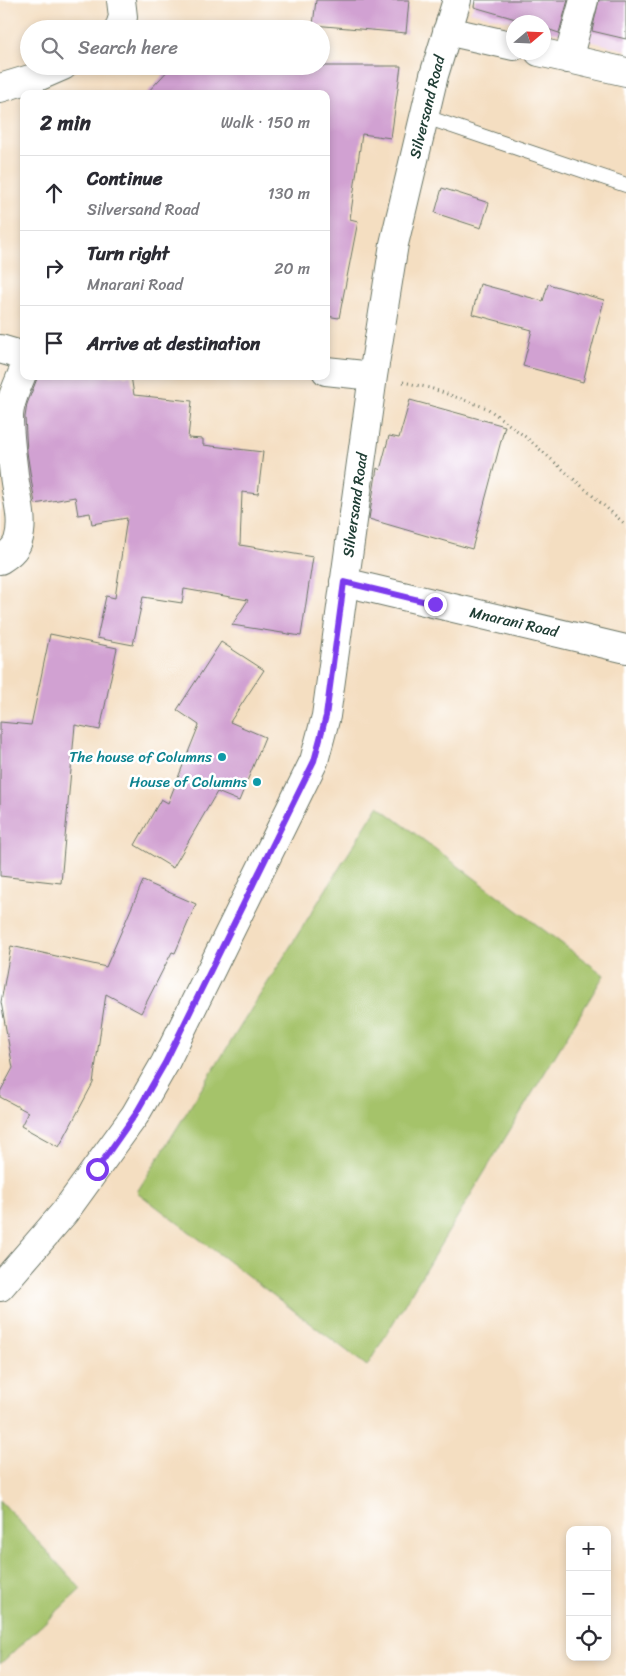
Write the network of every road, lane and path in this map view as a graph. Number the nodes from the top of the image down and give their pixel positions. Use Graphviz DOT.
graph roads {
  1 [pos="121,0"];
  2 [pos="457,0"];
  3 [pos="584,0"];
  4 [pos="122,20"];
  5 [pos="447,31"];
  6 [pos="506,44"];
  7 [pos="551,55"];
  8 [pos="568,59"];
  9 [pos="626,72"];
  10 [pos="50,79"];
  11 [pos="0,88"];
  12 [pos="423,116"];
  13 [pos="626,185"];
  14 [pos="0,349"];
  15 [pos="20,355"];
  16 [pos="330,371"];
  17 [pos="373,376"];
  18 [pos="20,379"];
  19 [pos="626,525"];
  20 [pos="0,560"];
  21 [pos="344,582"];
  22 [pos="626,649"];
  23 [pos="0,1287"];
  1 -- 4 [label="street"];
  2 -- 5 [label="street, Silversand Road"];
  3 -- 8 [label="street"];
  5 -- 6 [label="street"];
  5 -- 12 [label="street, Silversand Road"];
  7 -- 8 [label="street"];
  8 -- 9 [label="street"];
  10 -- 11 [label="street"];
  12 -- 13 [label="lane"];
  12 -- 17 [label="street, Silversand Road"];
  14 -- 15 [label="street"];
  16 -- 17 [label="street"];
  17 -- 19 [label="path"];
  17 -- 21 [label="street, Silversand Road"];
  18 -- 20 [label="street"];
  21 -- 22 [label="street, Mnarani Road"];
  21 -- 23 [label="street, Silversand Road"];
}
